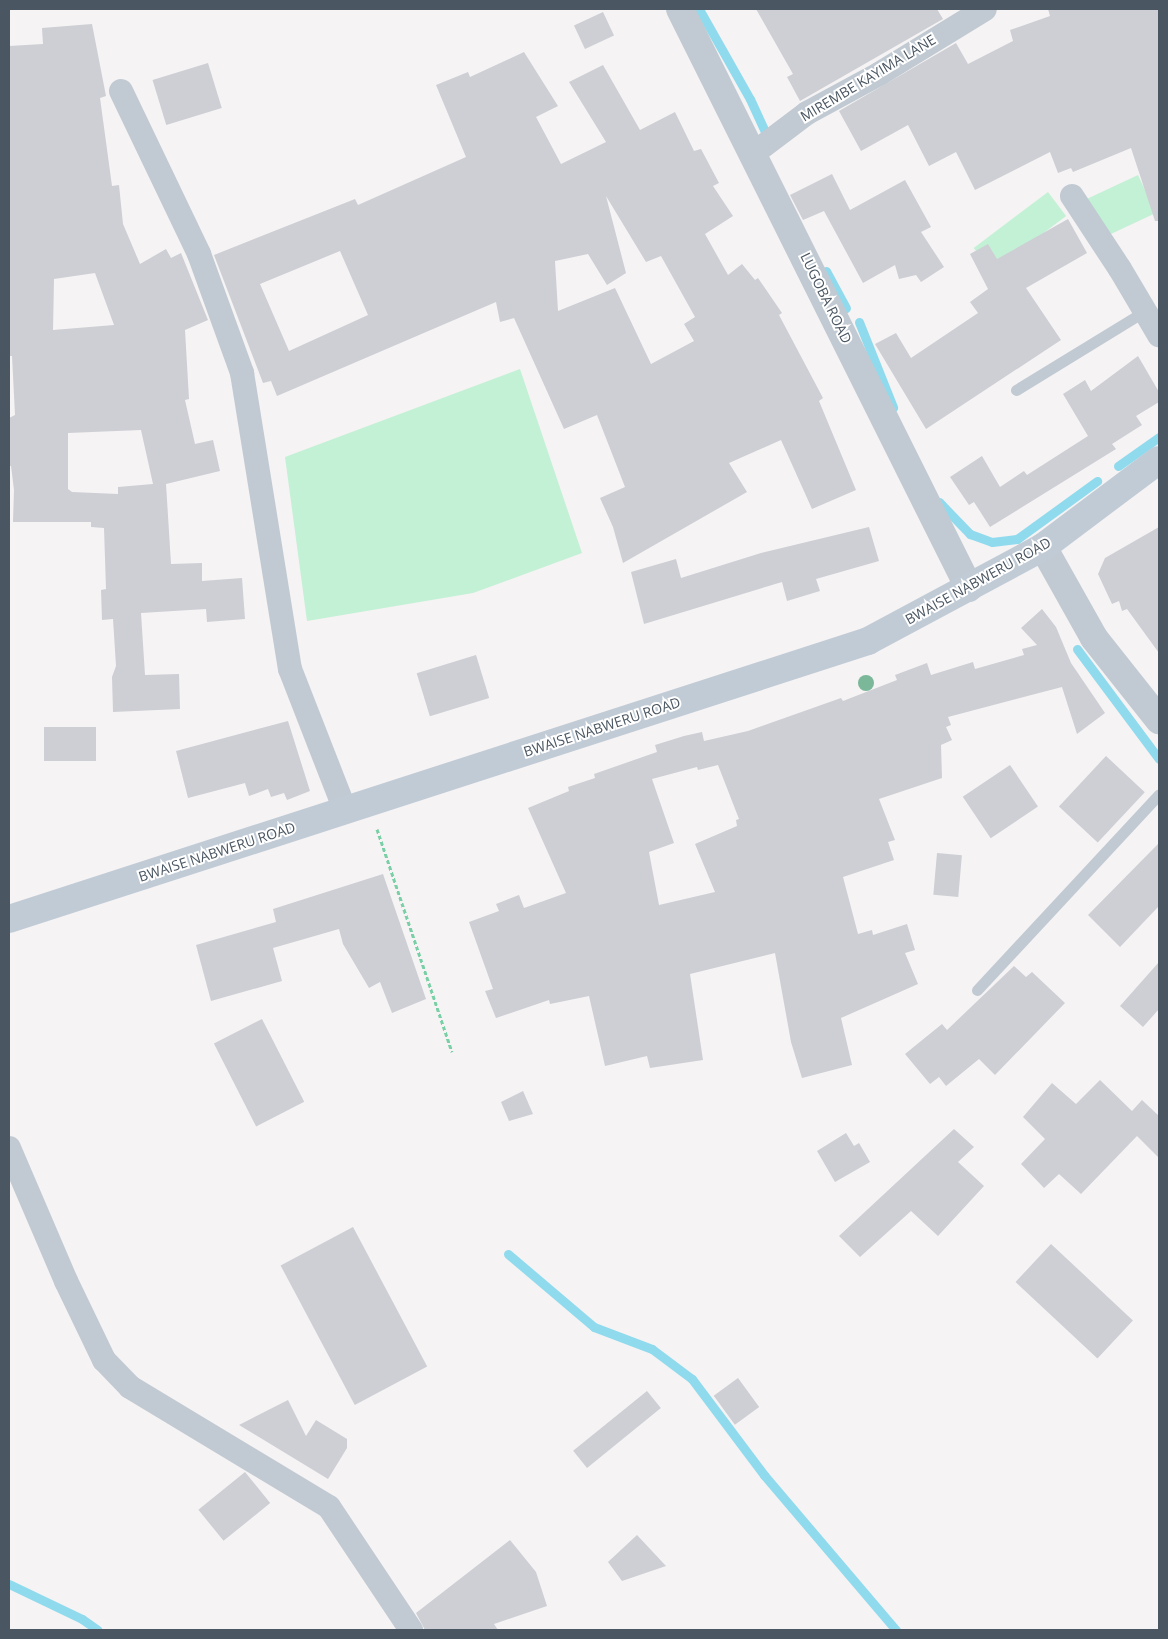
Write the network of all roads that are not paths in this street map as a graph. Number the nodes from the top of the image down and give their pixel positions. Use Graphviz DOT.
graph roads {
  1 [pos="680,9"];
  2 [pos="985,9"];
  3 [pos="121,91"];
  4 [pos="754,153"];
  5 [pos="1072,196"];
  6 [pos="1145,311"];
  7 [pos="1159,335"];
  8 [pos="1016,390"];
  9 [pos="1159,460"];
  10 [pos="1043,547"];
  11 [pos="969,588"];
  12 [pos="1159,720"];
  13 [pos="1159,794"];
  14 [pos="357,806"];
  15 [pos="9,919"];
  16 [pos="977,990"];
  17 [pos="9,1148"];
  18 [pos="411,1630"];
  1 -- 4 [label="street, LUGOBA ROAD"];
  2 -- 4 [label="street, MIREMBE KAYIMA LANE"];
  3 -- 14 [label="street"];
  4 -- 11 [label="street, LUGOBA ROAD"];
  5 -- 6 [label="street"];
  6 -- 7 [label="street"];
  6 -- 8 [label="lane"];
  9 -- 10 [label="main road, BWAISE NABWERU ROAD"];
  10 -- 11 [label="main road, BWAISE NABWERU ROAD"];
  10 -- 12 [label="street"];
  11 -- 14 [label="main road, BWAISE NABWERU ROAD"];
  13 -- 16 [label="lane"];
  14 -- 15 [label="main road, BWAISE NABWERU ROAD"];
  17 -- 18 [label="street"];
}
